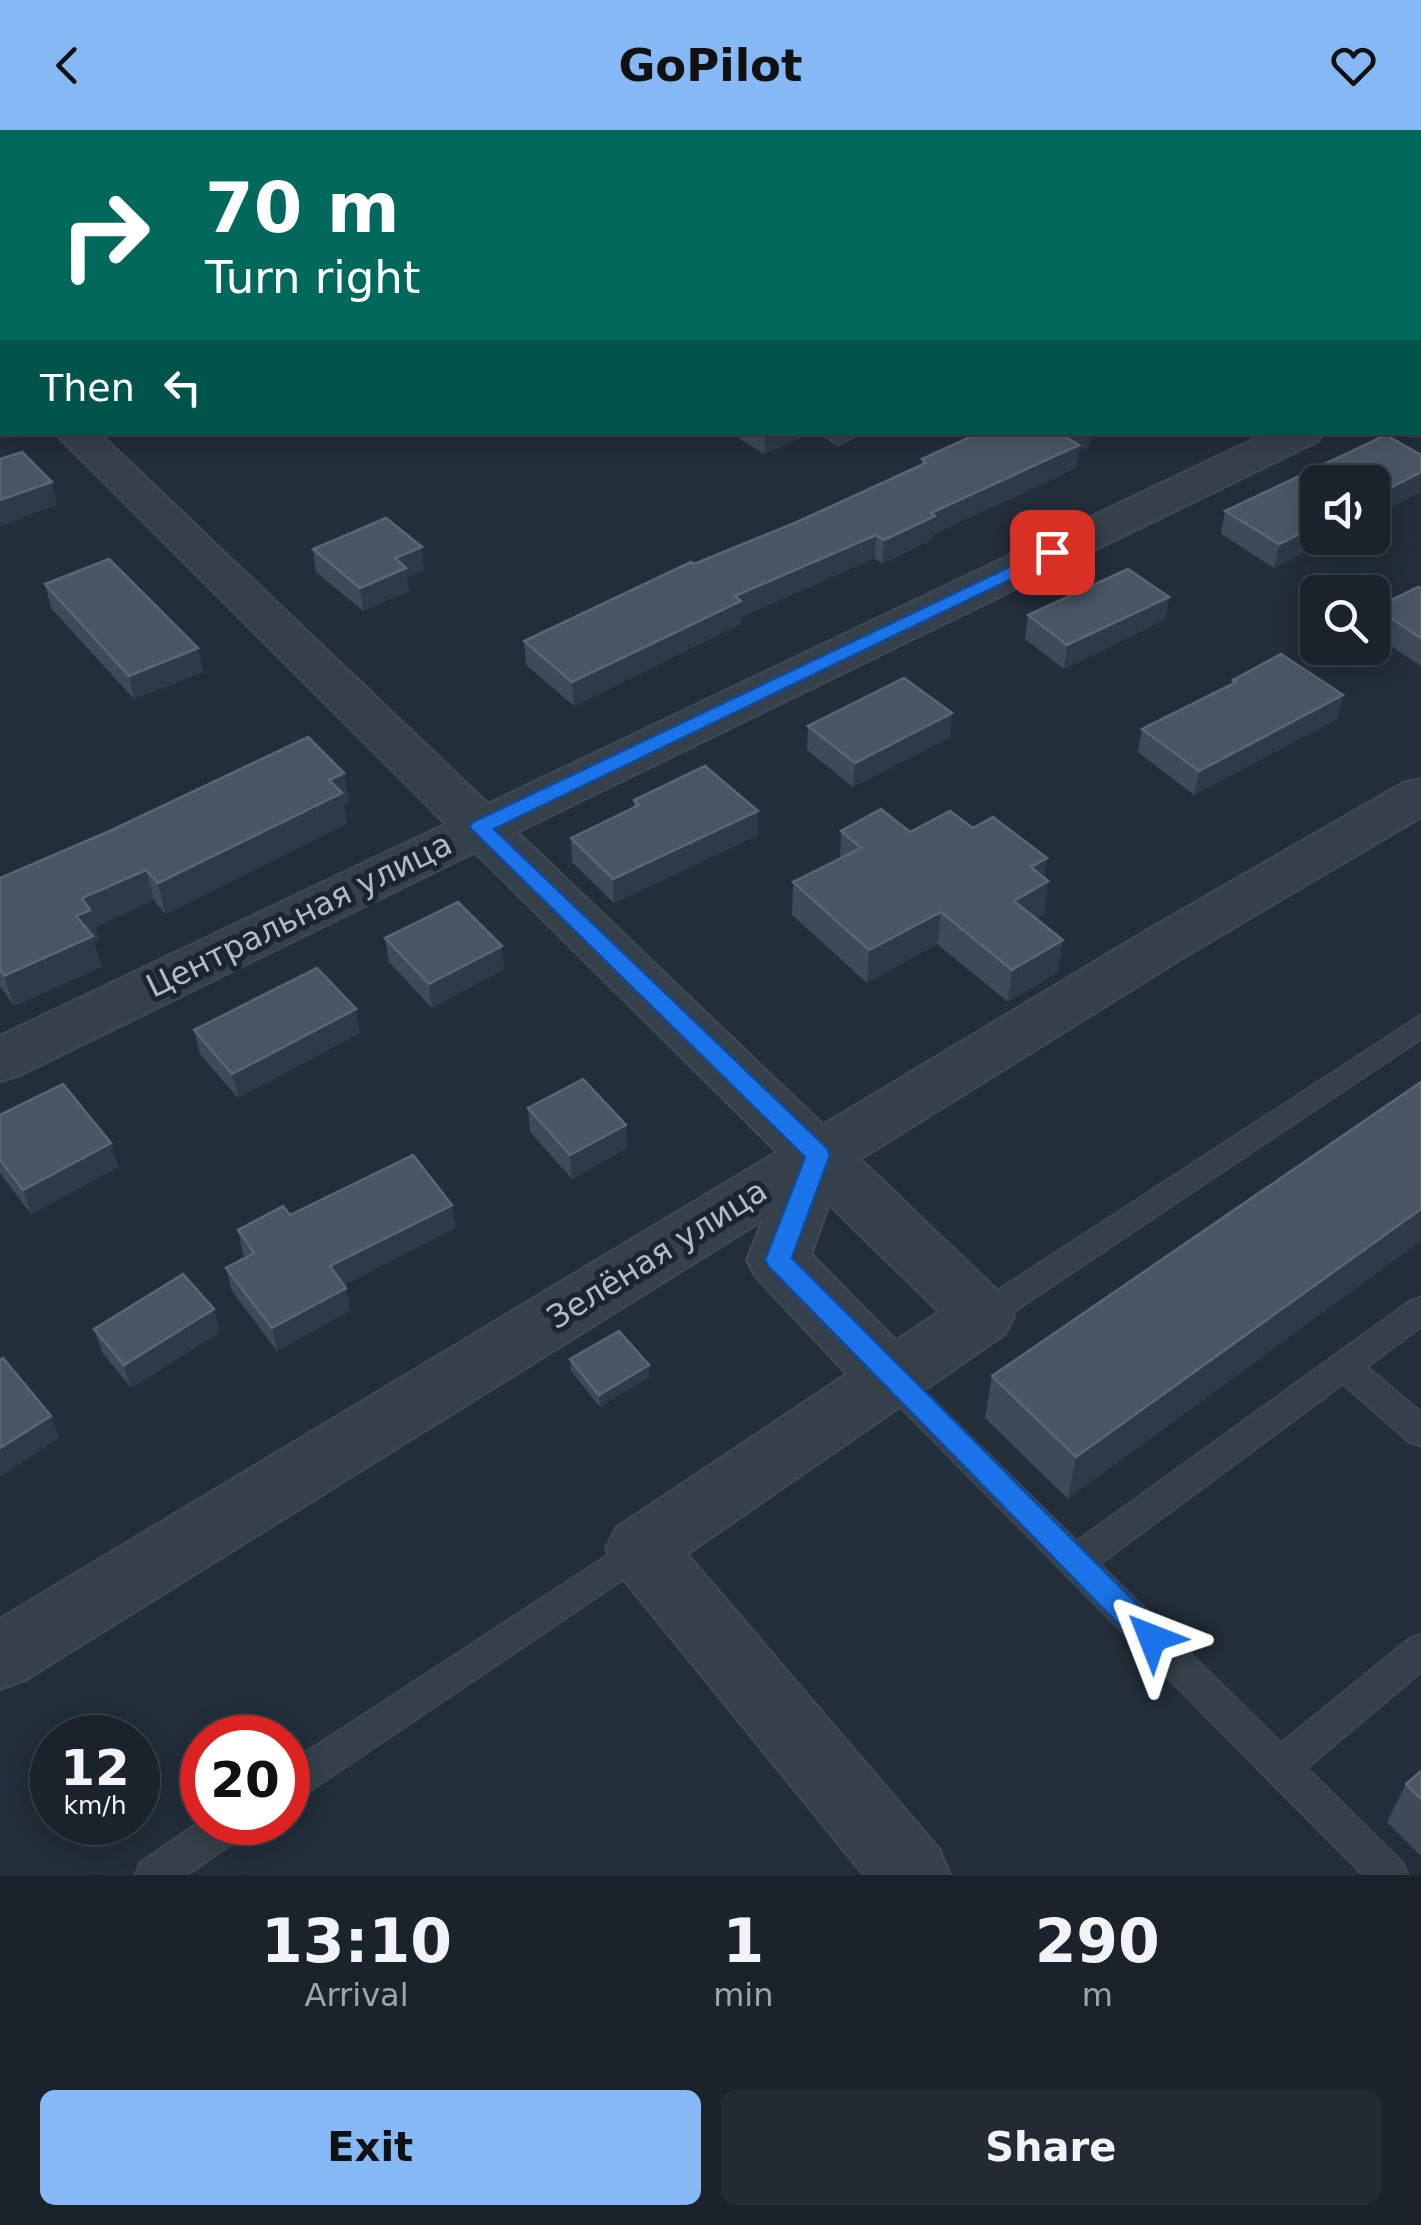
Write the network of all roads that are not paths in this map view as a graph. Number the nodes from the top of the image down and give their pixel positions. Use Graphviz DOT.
graph roads {
  1 [pos="77,435"];
  2 [pos="1296,435"];
  3 [pos="1421,795"];
  4 [pos="480,827"];
  5 [pos="1418,1031"];
  6 [pos="0,1060"];
  7 [pos="818,1155"];
  8 [pos="1421,1310"];
  9 [pos="983,1316"];
  10 [pos="1344,1367"];
  11 [pos="892,1378"];
  12 [pos="1421,1432"];
  13 [pos="640,1549"];
  14 [pos="1075,1562"];
  15 [pos="1421,1650"];
  16 [pos="0,1657"];
  17 [pos="1280,1766"];
  18 [pos="310,1771"];
  19 [pos="198,1845"];
  20 [pos="154,1875"];
  21 [pos="912,1875"];
  22 [pos="1389,1875"];
  1 -- 4 [label="street"];
  2 -- 4 [label="street, Центральная улица"];
  3 -- 7 [label="street, Зелёная улица"];
  4 -- 6 [label="street, Центральная улица"];
  4 -- 7 [label="street"];
  5 -- 9 [label="lane"];
  7 -- 9 [label="street"];
  7 -- 11 [label="street"];
  7 -- 16 [label="street, Зелёная улица"];
  8 -- 10 [label="lane"];
  9 -- 11 [label="street"];
  10 -- 12 [label="lane"];
  10 -- 14 [label="lane"];
  11 -- 13 [label="street"];
  11 -- 14 [label="lane"];
  13 -- 18 [label="lane"];
  13 -- 21 [label="street"];
  14 -- 17 [label="lane"];
  15 -- 17 [label="lane"];
  17 -- 22 [label="lane"];
  19 -- 20 [label="lane"];
}
